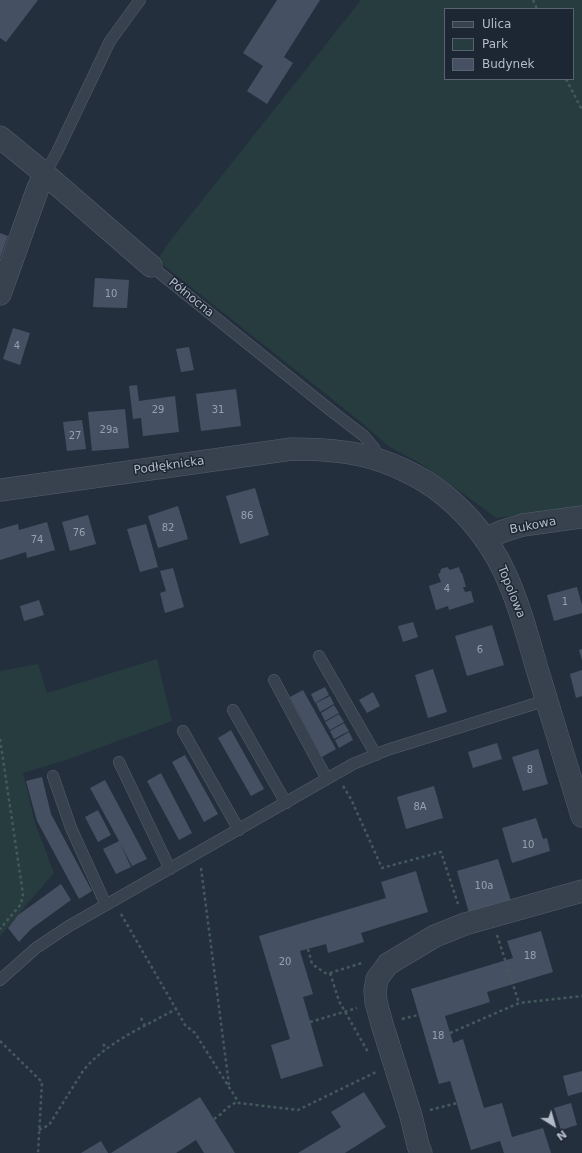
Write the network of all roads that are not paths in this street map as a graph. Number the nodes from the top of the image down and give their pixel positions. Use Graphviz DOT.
graph roads {
  1 [pos="140,0"];
  2 [pos="0,136"];
  3 [pos="45,174"];
  4 [pos="151,266"];
  5 [pos="0,294"];
  6 [pos="338,451"];
  7 [pos="379,460"];
  8 [pos="0,490"];
  9 [pos="582,517"];
  10 [pos="485,539"];
  11 [pos="318,656"];
  12 [pos="274,680"];
  13 [pos="547,700"];
  14 [pos="233,710"];
  15 [pos="183,731"];
  16 [pos="376,755"];
  17 [pos="119,762"];
  18 [pos="53,776"];
  19 [pos="331,776"];
  20 [pos="286,803"];
  21 [pos="582,816"];
  22 [pos="239,830"];
  23 [pos="170,869"];
  24 [pos="582,891"];
  25 [pos="110,903"];
  26 [pos="0,980"];
  27 [pos="421,1153"];
  1 -- 3 [label="lane"];
  2 -- 3 [label="street, Północna"];
  3 -- 4 [label="street, Północna"];
  3 -- 5 [label="street"];
  4 -- 7 [label="lane, Północna"];
  6 -- 7 [label="street, Topolowa"];
  6 -- 8 [label="street, Podłęknicka"];
  7 -- 10 [label="street, Topolowa"];
  9 -- 10 [label="street, Bukowa"];
  10 -- 13 [label="street, Topolowa"];
  11 -- 16 [label="lane"];
  12 -- 19 [label="lane"];
  13 -- 16 [label="lane"];
  13 -- 21 [label="street, Topolowa"];
  14 -- 20 [label="lane"];
  15 -- 22 [label="lane"];
  16 -- 19 [label="lane"];
  17 -- 23 [label="lane"];
  18 -- 25 [label="lane"];
  19 -- 20 [label="lane"];
  20 -- 22 [label="lane"];
  22 -- 23 [label="lane"];
  23 -- 25 [label="lane"];
  24 -- 27 [label="street"];
  25 -- 26 [label="lane"];
}
